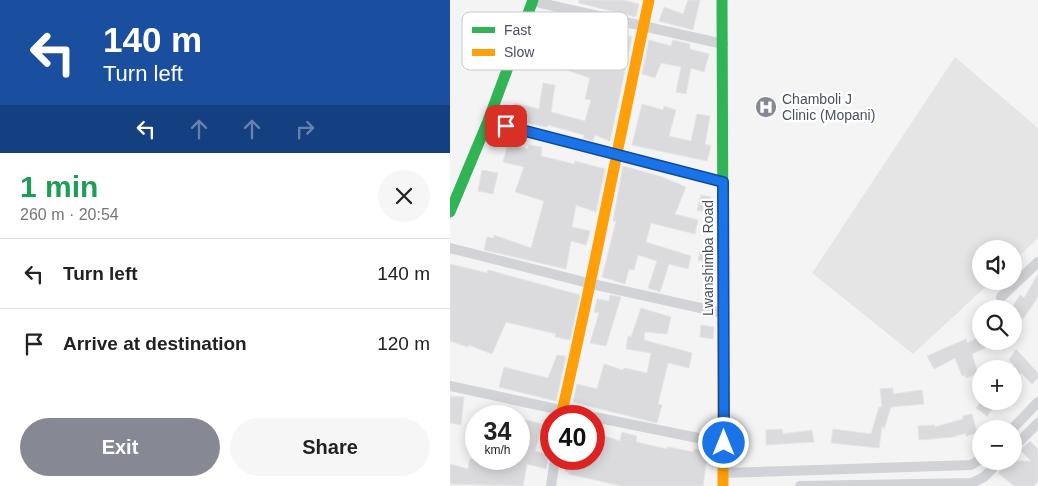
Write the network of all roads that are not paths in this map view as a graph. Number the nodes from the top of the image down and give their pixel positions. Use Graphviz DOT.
graph roads {
  1 [pos="650,0"];
  2 [pos="722,0"];
  3 [pos="533,1"];
  4 [pos="582,12"];
  5 [pos="628,22"];
  6 [pos="644,26"];
  7 [pos="722,44"];
  8 [pos="507,70"];
  9 [pos="488,121"];
  10 [pos="616,155"];
  11 [pos="723,182"];
  12 [pos="450,212"];
  13 [pos="450,248"];
  14 [pos="1038,262"];
  15 [pos="592,284"];
  16 [pos="1001,297"];
  17 [pos="723,313"];
  18 [pos="450,386"];
  19 [pos="1038,402"];
  20 [pos="563,405"];
  21 [pos="540,409"];
  22 [pos="605,419"];
  23 [pos="1021,420"];
  24 [pos="1038,423"];
  25 [pos="1022,439"];
  26 [pos="724,443"];
  27 [pos="972,464"];
  28 [pos="553,470"];
  29 [pos="991,470"];
  30 [pos="723,473"];
  31 [pos="972,484"];
  32 [pos="551,486"];
  33 [pos="723,486"];
  34 [pos="800,486"];
  1 -- 6 [label="street"];
  2 -- 7 [label="street, Lwanshimba Road"];
  3 -- 4 [label="street"];
  5 -- 6 [label="street"];
  6 -- 7 [label="street"];
  6 -- 10 [label="street"];
  7 -- 11 [label="street, Lwanshimba Road"];
  8 -- 9 [label="street"];
  9 -- 10 [label="street"];
  9 -- 12 [label="street"];
  10 -- 11 [label="street"];
  10 -- 15 [label="street"];
  11 -- 17 [label="street, Lwanshimba Road"];
  13 -- 15 [label="street"];
  14 -- 16 [label="street"];
  15 -- 17 [label="street"];
  15 -- 20 [label="street"];
  17 -- 26 [label="street, Lwanshimba Road"];
  18 -- 21 [label="street"];
  19 -- 23 [label="street"];
  22 -- 26 [label="street"];
  24 -- 25 [label="street"];
  26 -- 30 [label="street, Lwanshimba Road"];
  27 -- 30 [label="street"];
  28 -- 32 [label="street"];
  29 -- 31 [label="street"];
  30 -- 33 [label="street, Lwanshimba Road"];
  31 -- 34 [label="street"];
}
